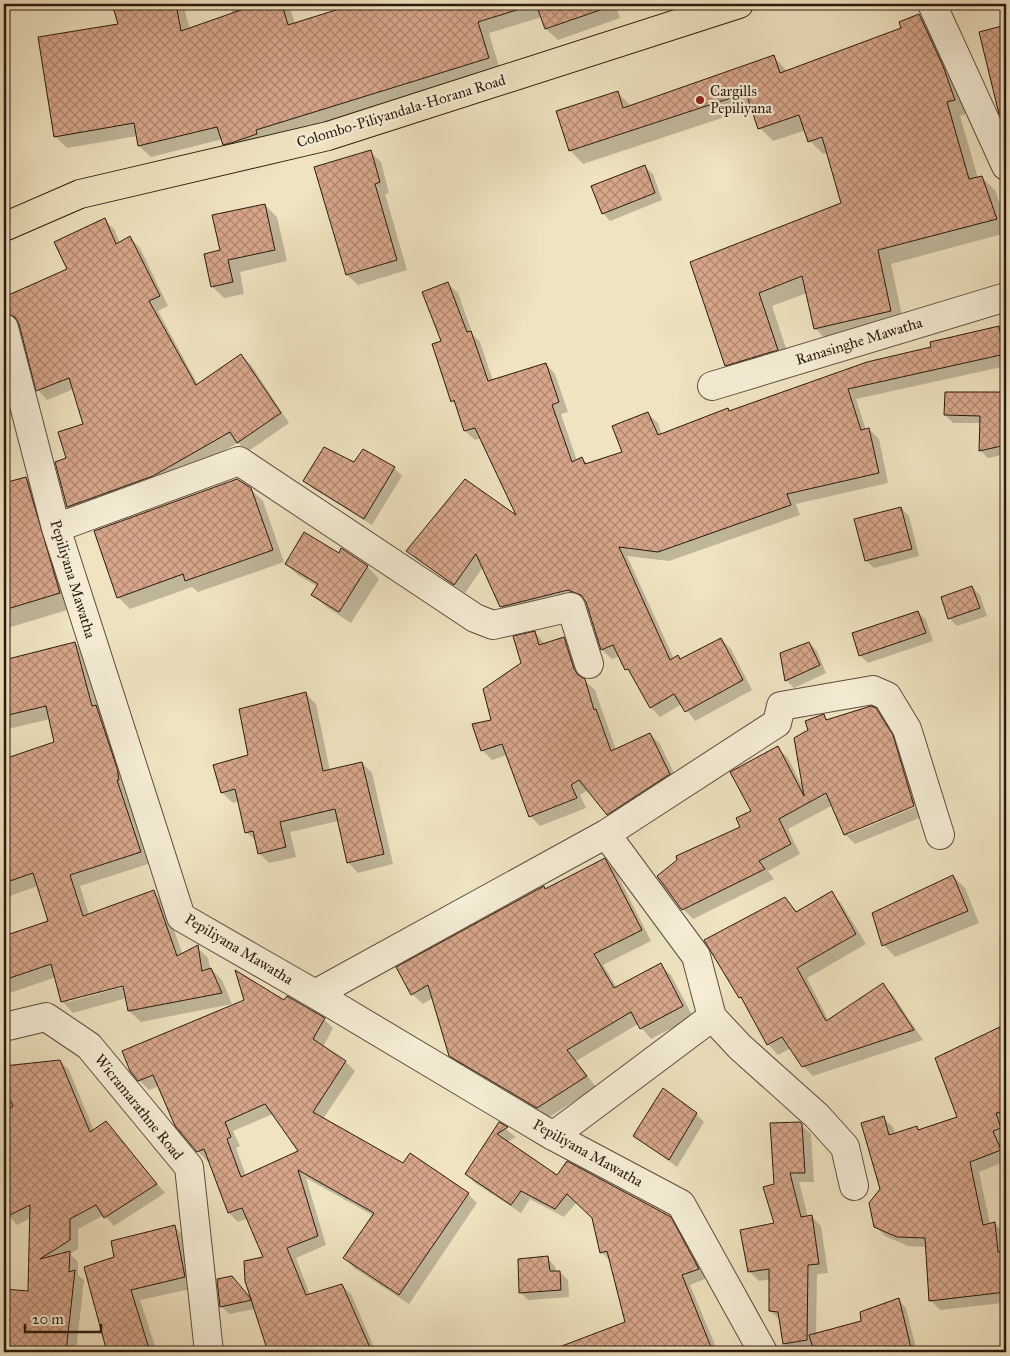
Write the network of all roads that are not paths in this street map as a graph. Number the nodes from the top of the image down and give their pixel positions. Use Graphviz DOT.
graph roads {
  1 [pos="739,4"];
  2 [pos="932,4"];
  3 [pos="1006,166"];
  4 [pos="4,227"];
  5 [pos="1006,297"];
  6 [pos="4,328"];
  7 [pos="712,386"];
  8 [pos="56,528"];
  9 [pos="589,664"];
  10 [pos="606,834"];
  11 [pos="940,835"];
  12 [pos="315,994"];
  13 [pos="712,1017"];
  14 [pos="4,1026"];
  15 [pos="553,1136"];
  16 [pos="854,1186"];
  17 [pos="209,1352"];
  18 [pos="763,1352"];
  1 -- 4 [label="main road, Colombo-Piliyandala-Horana Road"];
  2 -- 3 [label="street"];
  5 -- 7 [label="street, Ranasinghe Mawatha"];
  6 -- 8 [label="street, Pepiliyana Mawatha"];
  8 -- 9 [label="street"];
  8 -- 12 [label="street, Pepiliyana Mawatha"];
  10 -- 11 [label="street"];
  10 -- 12 [label="street"];
  10 -- 13 [label="street"];
  12 -- 15 [label="street, Pepiliyana Mawatha"];
  13 -- 15 [label="street"];
  13 -- 16 [label="street"];
  14 -- 17 [label="street, Wicramarathne Road"];
  15 -- 18 [label="street, Pepiliyana Mawatha"];
}
